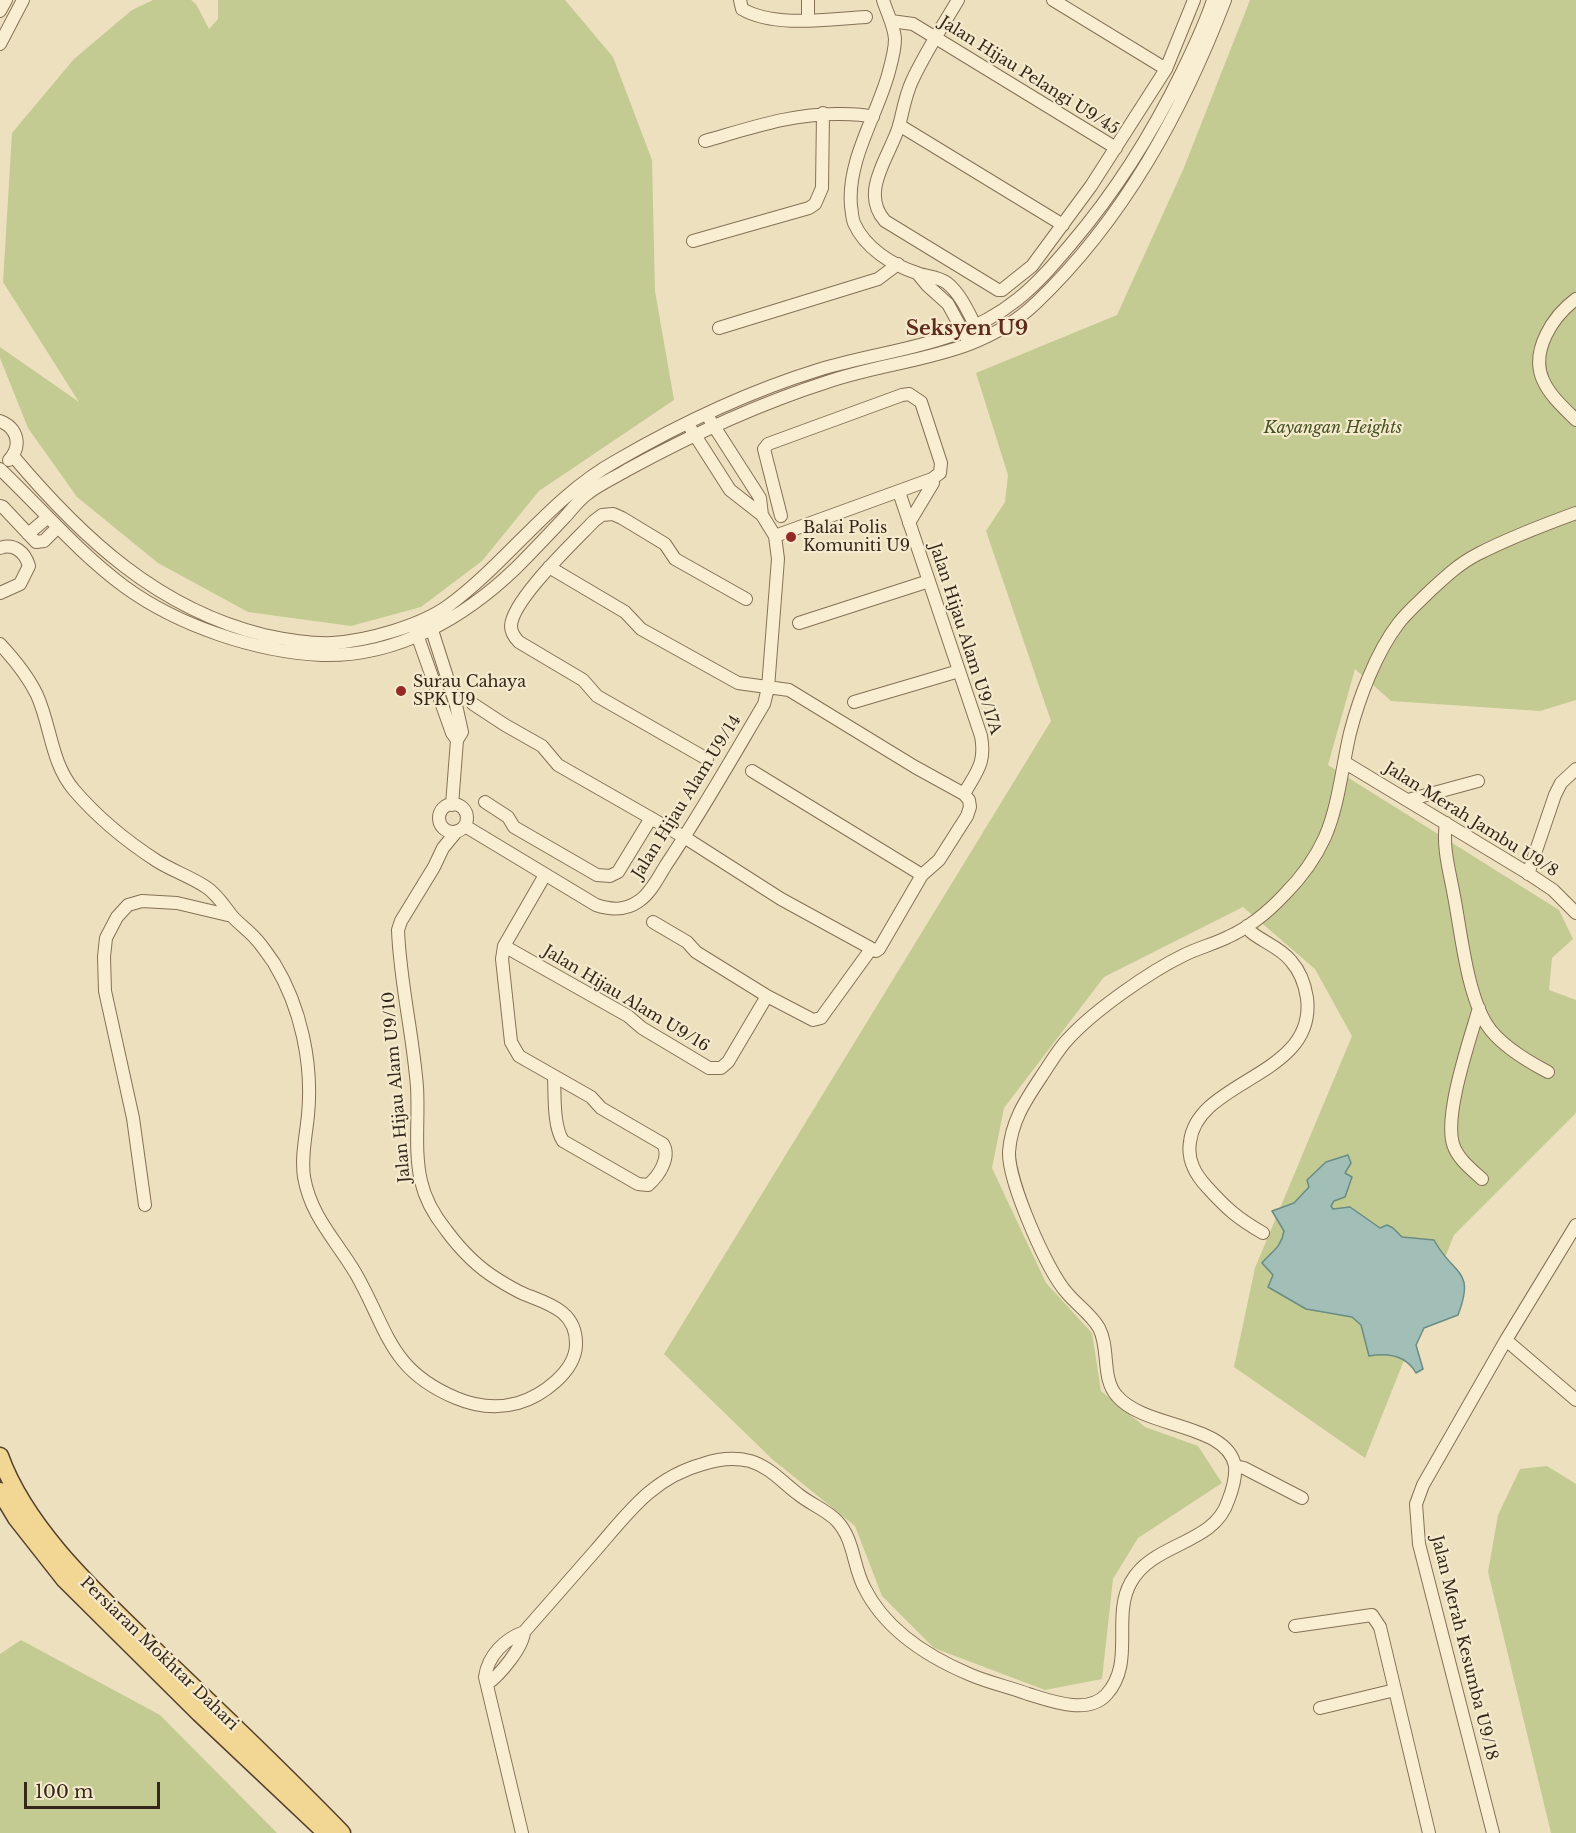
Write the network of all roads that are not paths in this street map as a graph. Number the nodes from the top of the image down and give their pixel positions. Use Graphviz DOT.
graph roads {
  1 [pos="6,0"];
  2 [pos="23,0"];
  3 [pos="740,0"];
  4 [pos="808,0"];
  5 [pos="883,0"];
  6 [pos="958,0"];
  7 [pos="1053,0"];
  8 [pos="1194,0"];
  9 [pos="1213,0"];
  10 [pos="1225,0"];
  11 [pos="0,11"];
  12 [pos="866,16"];
  13 [pos="808,20"];
  14 [pos="891,21"];
  15 [pos="936,38"];
  16 [pos="0,44"];
  17 [pos="1166,69"];
  18 [pos="822,114"];
  19 [pos="873,117"];
  20 [pos="899,125"];
  21 [pos="705,141"];
  22 [pos="1116,148"];
  23 [pos="1063,225"];
  24 [pos="693,241"];
  25 [pos="898,264"];
  26 [pos="918,274"];
  27 [pos="1576,299"];
  28 [pos="965,308"];
  29 [pos="954,315"];
  30 [pos="991,318"];
  31 [pos="975,326"];
  32 [pos="719,328"];
  33 [pos="964,332"];
  34 [pos="940,339"];
  35 [pos="976,341"];
  36 [pos="706,414"];
  37 [pos="1576,420"];
  38 [pos="0,421"];
  39 [pos="686,423"];
  40 [pos="713,425"];
  41 [pos="694,434"];
  42 [pos="13,456"];
  43 [pos="0,467"];
  44 [pos="932,479"];
  45 [pos="898,492"];
  46 [pos="0,506"];
  47 [pos="1576,513"];
  48 [pos="762,515"];
  49 [pos="781,516"];
  50 [pos="47,518"];
  51 [pos="909,523"];
  52 [pos="57,528"];
  53 [pos="28,534"];
  54 [pos="775,536"];
  55 [pos="0,548"];
  56 [pos="549,567"];
  57 [pos="929,581"];
  58 [pos="0,593"];
  59 [pos="746,599"];
  60 [pos="413,623"];
  61 [pos="430,623"];
  62 [pos="799,623"];
  63 [pos="417,636"];
  64 [pos="0,644"];
  65 [pos="959,670"];
  66 [pos="768,688"];
  67 [pos="854,702"];
  68 [pos="473,704"];
  69 [pos="457,740"];
  70 [pos="707,759"];
  71 [pos="1344,762"];
  72 [pos="1576,769"];
  73 [pos="752,771"];
  74 [pos="1478,781"];
  75 [pos="964,794"];
  76 [pos="1408,800"];
  77 [pos="485,802"];
  78 [pos="452,805"];
  79 [pos="651,818"];
  80 [pos="1446,823"];
  81 [pos="441,824"];
  82 [pos="461,829"];
  83 [pos="684,837"];
  84 [pos="443,848"];
  85 [pos="1528,874"];
  86 [pos="545,875"];
  87 [pos="922,875"];
  88 [pos="1576,913"];
  89 [pos="232,916"];
  90 [pos="653,921"];
  91 [pos="1247,926"];
  92 [pos="504,946"];
  93 [pos="874,950"];
  94 [pos="767,996"];
  95 [pos="1479,1008"];
  96 [pos="1548,1072"];
  97 [pos="554,1078"];
  98 [pos="1482,1179"];
  99 [pos="145,1205"];
  100 [pos="1576,1225"];
  101 [pos="1263,1233"];
  102 [pos="1506,1340"];
  103 [pos="1576,1400"];
  104 [pos="0,1456"];
  105 [pos="1235,1467"];
  106 [pos="0,1491"];
  107 [pos="1302,1498"];
  108 [pos="1295,1626"];
  109 [pos="1395,1690"];
  110 [pos="1320,1708"];
  111 [pos="326,1833"];
  112 [pos="342,1833"];
  113 [pos="522,1833"];
  114 [pos="1429,1833"];
  115 [pos="1493,1833"];
  1 -- 11 [label="street"];
  2 -- 16 [label="street"];
  3 -- 13 [label="street"];
  4 -- 13 [label="street"];
  5 -- 14 [label="street"];
  6 -- 15 [label="street"];
  7 -- 17 [label="street"];
  8 -- 17 [label="street"];
  9 -- 30 [label="street"];
  10 -- 35 [label="street"];
  12 -- 13 [label="street"];
  14 -- 15 [label="street, Jalan Hijau Pelangi U9/45"];
  14 -- 19 [label="street"];
  15 -- 20 [label="street"];
  15 -- 22 [label="street, Jalan Hijau Pelangi U9/45"];
  17 -- 22 [label="street"];
  18 -- 19 [label="street"];
  18 -- 21 [label="street"];
  18 -- 24 [label="street"];
  19 -- 25 [label="street"];
  20 -- 23 [label="street"];
  20 -- 23 [label="street"];
  22 -- 23 [label="street"];
  25 -- 26 [label="street"];
  25 -- 32 [label="street"];
  26 -- 28 [label="street"];
  26 -- 29 [label="street"];
  27 -- 37 [label="street"];
  28 -- 30 [label="street"];
  28 -- 31 [label="street"];
  29 -- 33 [label="street"];
  29 -- 34 [label="street"];
  30 -- 31 [label="street"];
  31 -- 33 [label="street"];
  31 -- 35 [label="street"];
  33 -- 34 [label="street"];
  33 -- 35 [label="street"];
  34 -- 36 [label="street"];
  35 -- 40 [label="street"];
  36 -- 39 [label="street"];
  36 -- 40 [label="street"];
  38 -- 42 [label="street"];
  39 -- 41 [label="street"];
  39 -- 61 [label="street"];
  40 -- 41 [label="street"];
  40 -- 48 [label="street"];
  41 -- 48 [label="street"];
  41 -- 61 [label="street"];
  42 -- 43 [label="street"];
  42 -- 60 [label="street"];
  43 -- 50 [label="street"];
  44 -- 45 [label="street"];
  44 -- 49 [label="street"];
  44 -- 51 [label="street"];
  45 -- 51 [label="street, Jalan Hijau Alam U9/17A"];
  45 -- 54 [label="street"];
  46 -- 53 [label="street"];
  47 -- 71 [label="street"];
  48 -- 54 [label="street, Jalan Hijau Alam U9/14"];
  50 -- 52 [label="street"];
  50 -- 53 [label="street"];
  51 -- 57 [label="street, Jalan Hijau Alam U9/17A"];
  52 -- 53 [label="street"];
  52 -- 63 [label="street"];
  54 -- 66 [label="street, Jalan Hijau Alam U9/14"];
  55 -- 58 [label="street"];
  56 -- 59 [label="street"];
  56 -- 66 [label="street"];
  56 -- 70 [label="street"];
  57 -- 62 [label="street"];
  57 -- 65 [label="street, Jalan Hijau Alam U9/17A"];
  60 -- 61 [label="street"];
  60 -- 63 [label="street"];
  61 -- 63 [label="street"];
  61 -- 69 [label="street"];
  63 -- 69 [label="street"];
  64 -- 89 [label="street, Jalan Hijau Alam U9/10"];
  65 -- 67 [label="street"];
  65 -- 75 [label="street, Jalan Hijau Alam U9/17A"];
  66 -- 75 [label="street"];
  66 -- 83 [label="street, Jalan Hijau Alam U9/14"];
  68 -- 79 [label="street"];
  69 -- 78 [label="street"];
  71 -- 76 [label="street, Jalan Merah Jambu U9/8"];
  71 -- 91 [label="street"];
  72 -- 85 [label="street"];
  73 -- 87 [label="street"];
  74 -- 76 [label="street"];
  75 -- 87 [label="street"];
  76 -- 80 [label="street, Jalan Merah Jambu U9/8"];
  77 -- 79 [label="street"];
  78 -- 81 [label="street"];
  78 -- 82 [label="street"];
  79 -- 83 [label="street"];
  80 -- 85 [label="street, Jalan Merah Jambu U9/8"];
  80 -- 95 [label="street"];
  81 -- 82 [label="street"];
  81 -- 84 [label="street"];
  82 -- 84 [label="street, Jalan Hijau Alam U9/10"];
  82 -- 86 [label="street, Jalan Hijau Alam U9/14"];
  83 -- 86 [label="street, Jalan Hijau Alam U9/14"];
  83 -- 93 [label="street"];
  84 -- 89 [label="street, Jalan Hijau Alam U9/10"];
  85 -- 88 [label="street, Jalan Merah Jambu U9/8"];
  86 -- 92 [label="street"];
  87 -- 93 [label="street"];
  89 -- 99 [label="street, Jalan Hijau Alam U9/10"];
  90 -- 94 [label="street"];
  91 -- 101 [label="street"];
  91 -- 105 [label="street"];
  92 -- 94 [label="street, Jalan Hijau Alam U9/16"];
  92 -- 97 [label="street"];
  93 -- 94 [label="street"];
  95 -- 96 [label="street"];
  95 -- 98 [label="street"];
  97 -- 97 [label="street"];
  100 -- 102 [label="street, Jalan Merah Kesumba U9/18"];
  102 -- 103 [label="street"];
  102 -- 115 [label="street, Jalan Merah Kesumba U9/18"];
  104 -- 112 [label="main road, Persiaran Mokhtar Dahari"];
  105 -- 107 [label="street"];
  105 -- 113 [label="street"];
  106 -- 111 [label="main road, Persiaran Mokhtar Dahari"];
  108 -- 109 [label="street"];
  109 -- 110 [label="street"];
  109 -- 114 [label="street"];
}
